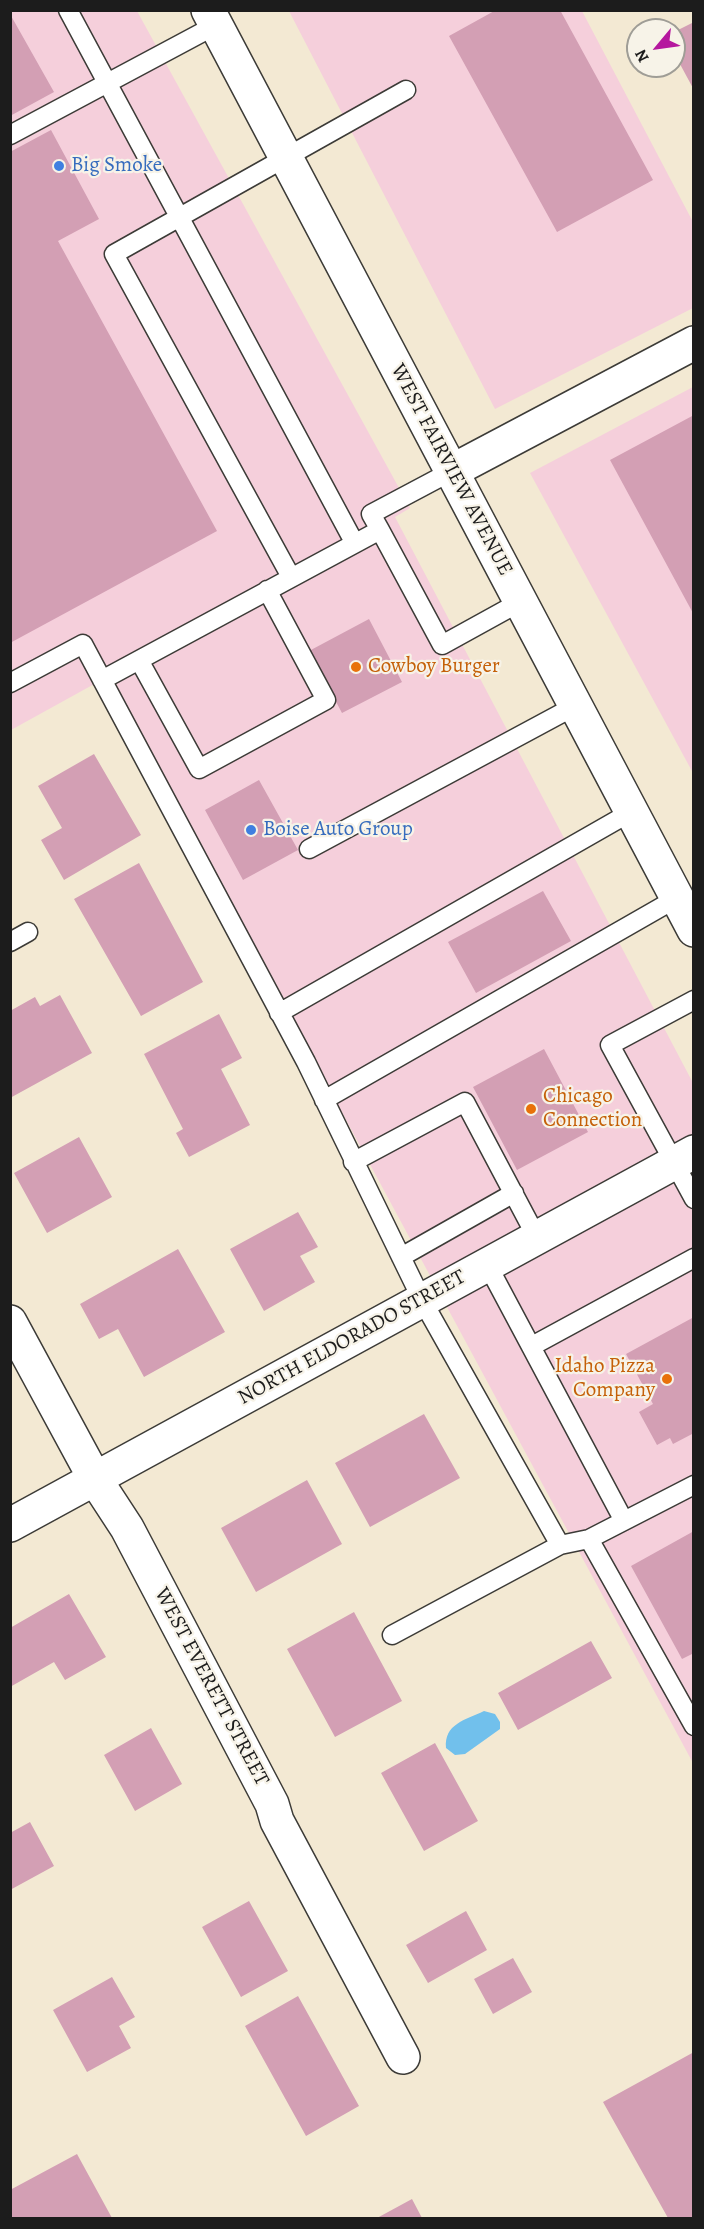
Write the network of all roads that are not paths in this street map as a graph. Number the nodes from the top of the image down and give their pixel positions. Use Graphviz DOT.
graph roads {
  1 [pos="68,10"];
  2 [pos="212,18"];
  3 [pos="107,82"];
  4 [pos="405,90"];
  5 [pos="10,135"];
  6 [pos="286,156"];
  7 [pos="179,217"];
  8 [pos="693,343"];
  9 [pos="452,471"];
  10 [pos="380,530"];
  11 [pos="354,543"];
  12 [pos="291,577"];
  13 [pos="267,590"];
  14 [pos="520,602"];
  15 [pos="140,660"];
  16 [pos="102,680"];
  17 [pos="10,683"];
  18 [pos="575,706"];
  19 [pos="631,812"];
  20 [pos="309,849"];
  21 [pos="676,898"];
  22 [pos="693,930"];
  23 [pos="28,932"];
  24 [pos="10,942"];
  25 [pos="693,1000"];
  26 [pos="279,1012"];
  27 [pos="324,1100"];
  28 [pos="684,1158"];
  29 [pos="353,1162"];
  30 [pos="514,1193"];
  31 [pos="693,1198"];
  32 [pos="536,1236"];
  33 [pos="401,1257"];
  34 [pos="693,1258"];
  35 [pos="487,1264"];
  36 [pos="422,1300"];
  37 [pos="10,1322"];
  38 [pos="532,1346"];
  39 [pos="95,1479"];
  40 [pos="693,1485"];
  41 [pos="624,1521"];
  42 [pos="10,1525"];
  43 [pos="589,1539"];
  44 [pos="560,1545"];
  45 [pos="392,1635"];
  46 [pos="693,1726"];
  47 [pos="403,2056"];
  1 -- 3 [label="lane"];
  2 -- 3 [label="lane"];
  2 -- 6 [label="street, WEST FAIRVIEW AVENUE"];
  3 -- 5 [label="lane"];
  3 -- 7 [label="lane"];
  4 -- 6 [label="lane"];
  6 -- 7 [label="lane"];
  6 -- 9 [label="street, WEST FAIRVIEW AVENUE"];
  7 -- 11 [label="lane"];
  7 -- 12 [label="lane"];
  8 -- 9 [label="street"];
  9 -- 10 [label="lane"];
  9 -- 14 [label="street, WEST FAIRVIEW AVENUE"];
  10 -- 11 [label="lane"];
  10 -- 14 [label="lane"];
  11 -- 12 [label="lane"];
  12 -- 13 [label="lane"];
  13 -- 15 [label="lane"];
  13 -- 15 [label="lane"];
  14 -- 18 [label="street, WEST FAIRVIEW AVENUE"];
  15 -- 16 [label="lane"];
  16 -- 17 [label="lane"];
  16 -- 26 [label="lane"];
  18 -- 19 [label="street, WEST FAIRVIEW AVENUE"];
  18 -- 20 [label="lane"];
  19 -- 21 [label="street, WEST FAIRVIEW AVENUE"];
  19 -- 26 [label="lane"];
  21 -- 22 [label="street, WEST FAIRVIEW AVENUE"];
  21 -- 27 [label="lane"];
  23 -- 24 [label="lane"];
  25 -- 28 [label="lane"];
  26 -- 27 [label="lane"];
  27 -- 29 [label="lane"];
  28 -- 31 [label="lane"];
  28 -- 32 [label="street, NORTH ELDORADO STREET"];
  29 -- 30 [label="lane"];
  29 -- 33 [label="lane"];
  30 -- 32 [label="lane"];
  30 -- 33 [label="lane"];
  32 -- 35 [label="street, NORTH ELDORADO STREET"];
  33 -- 36 [label="lane"];
  34 -- 38 [label="lane"];
  35 -- 36 [label="street, NORTH ELDORADO STREET"];
  35 -- 38 [label="lane"];
  36 -- 39 [label="street, NORTH ELDORADO STREET"];
  36 -- 44 [label="lane"];
  37 -- 39 [label="street, WEST EVERETT STREET"];
  38 -- 41 [label="lane"];
  39 -- 42 [label="street, NORTH ELDORADO STREET"];
  39 -- 47 [label="street, WEST EVERETT STREET"];
  40 -- 41 [label="lane"];
  41 -- 43 [label="lane"];
  43 -- 44 [label="lane"];
  43 -- 46 [label="lane"];
  44 -- 45 [label="lane"];
}
